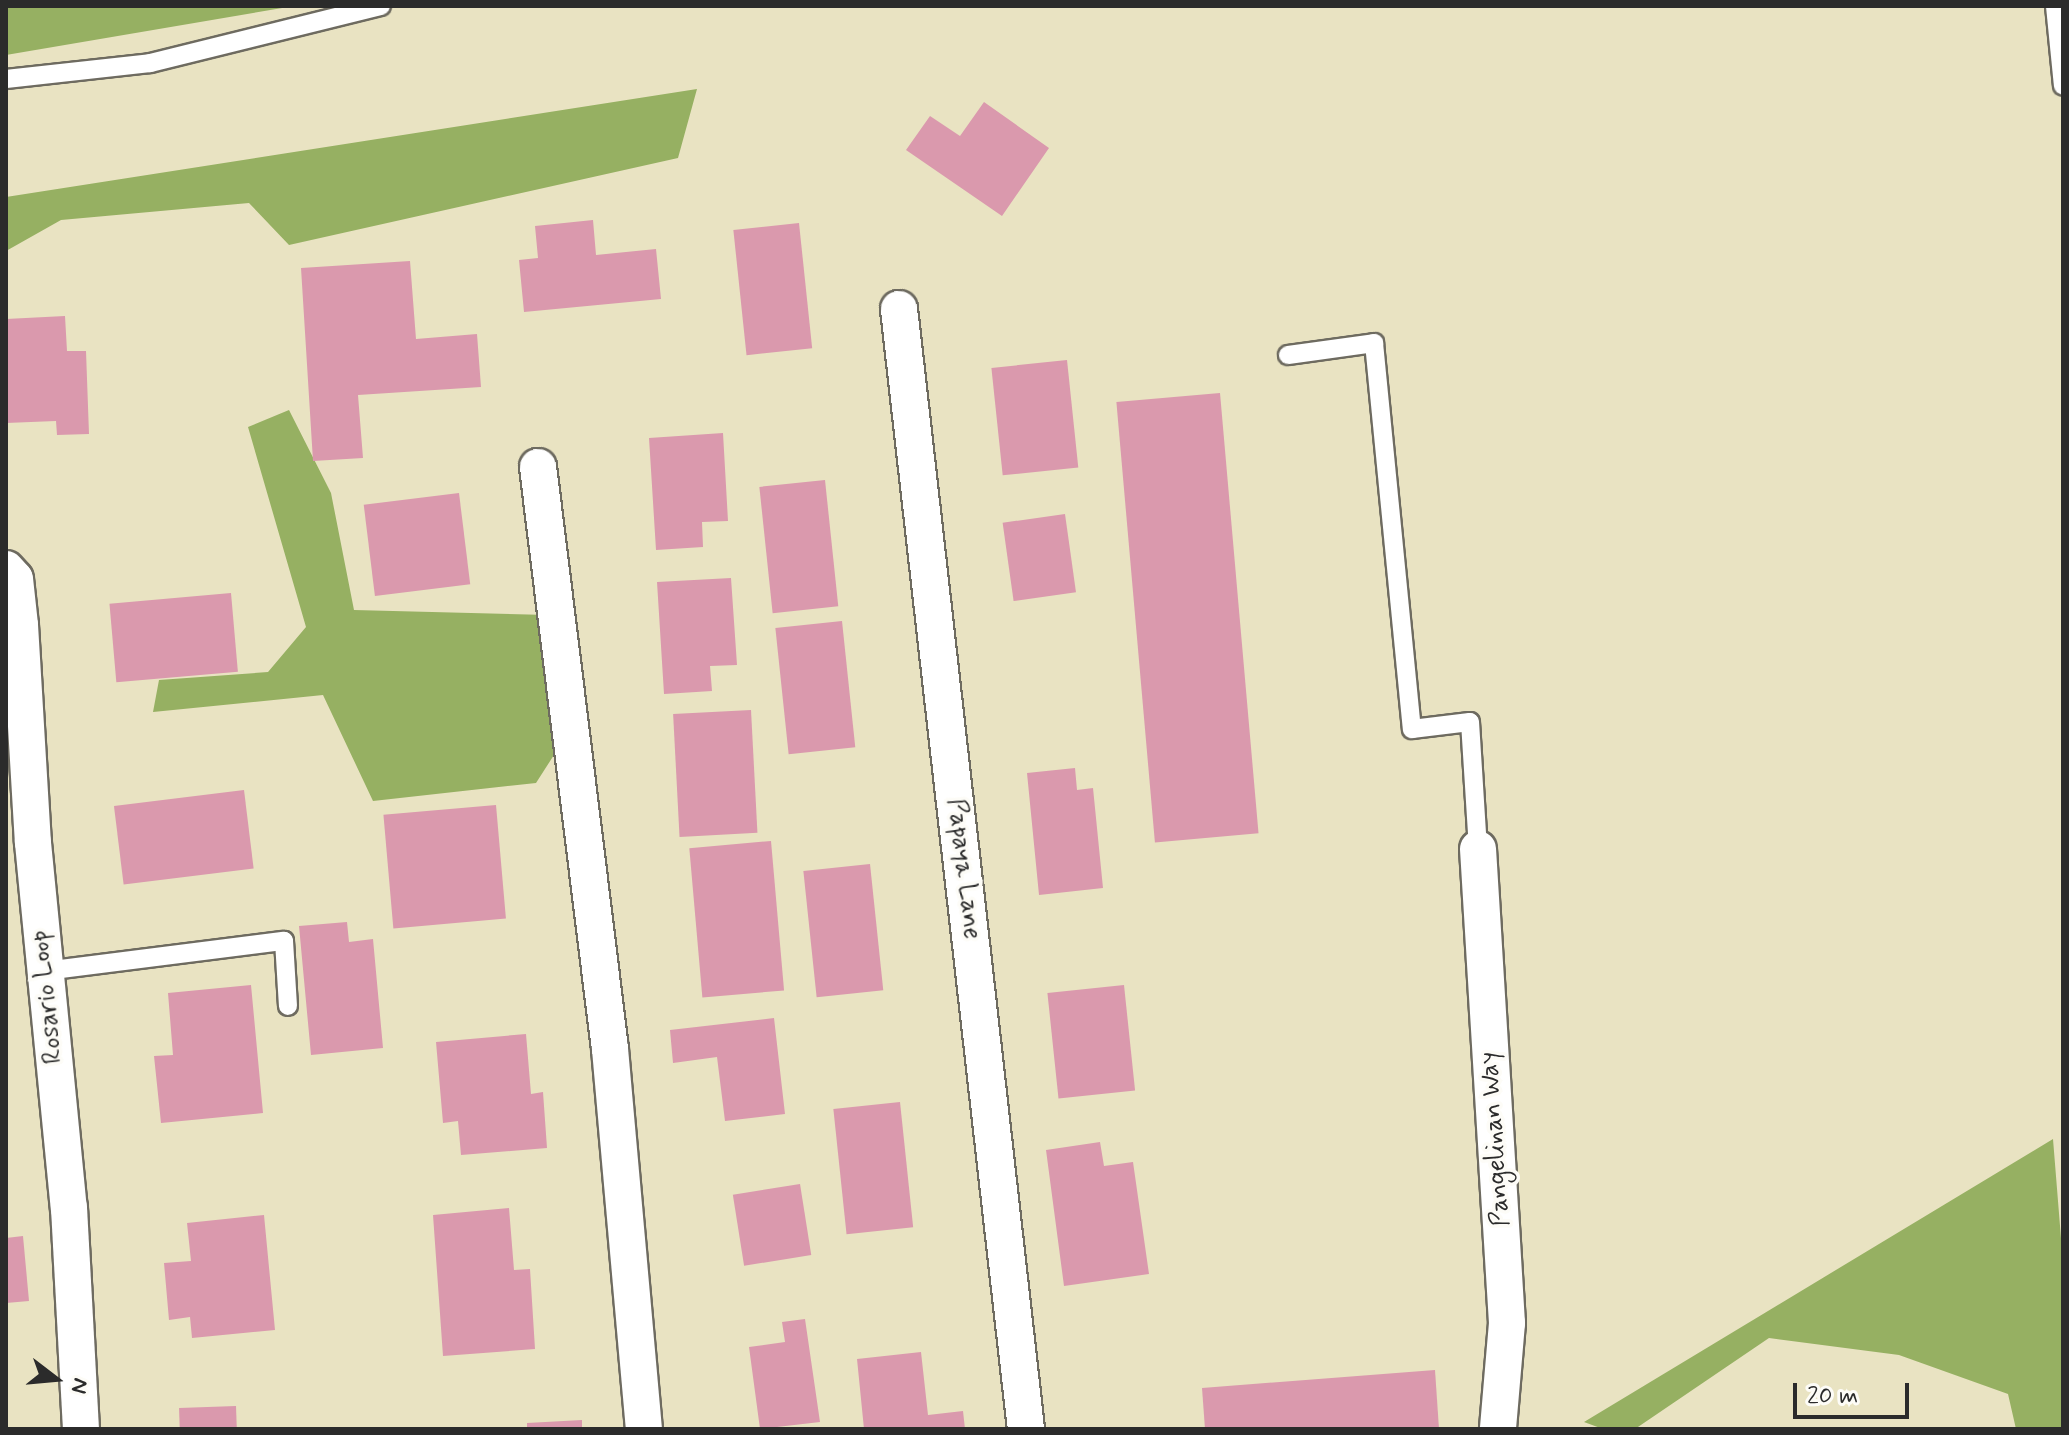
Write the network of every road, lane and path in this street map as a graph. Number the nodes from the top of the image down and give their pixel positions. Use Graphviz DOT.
graph roads {
  1 [pos="381,6"];
  2 [pos="2055,6"];
  3 [pos="6,79"];
  4 [pos="2063,86"];
  5 [pos="899,309"];
  6 [pos="1288,355"];
  7 [pos="538,467"];
  8 [pos="6,569"];
  9 [pos="1478,849"];
  10 [pos="45,971"];
  11 [pos="288,1006"];
  12 [pos="81,1429"];
  13 [pos="644,1429"];
  14 [pos="1026,1429"];
  15 [pos="1498,1429"];
  1 -- 3 [label="lane"];
  2 -- 4 [label="lane"];
  5 -- 14 [label="street, Papaya Lane"];
  6 -- 9 [label="lane"];
  7 -- 13 [label="street"];
  8 -- 10 [label="street, Rosario Loop"];
  9 -- 15 [label="street, Pangelinan Way"];
  10 -- 11 [label="lane"];
  10 -- 12 [label="street, Rosario Loop"];
}
